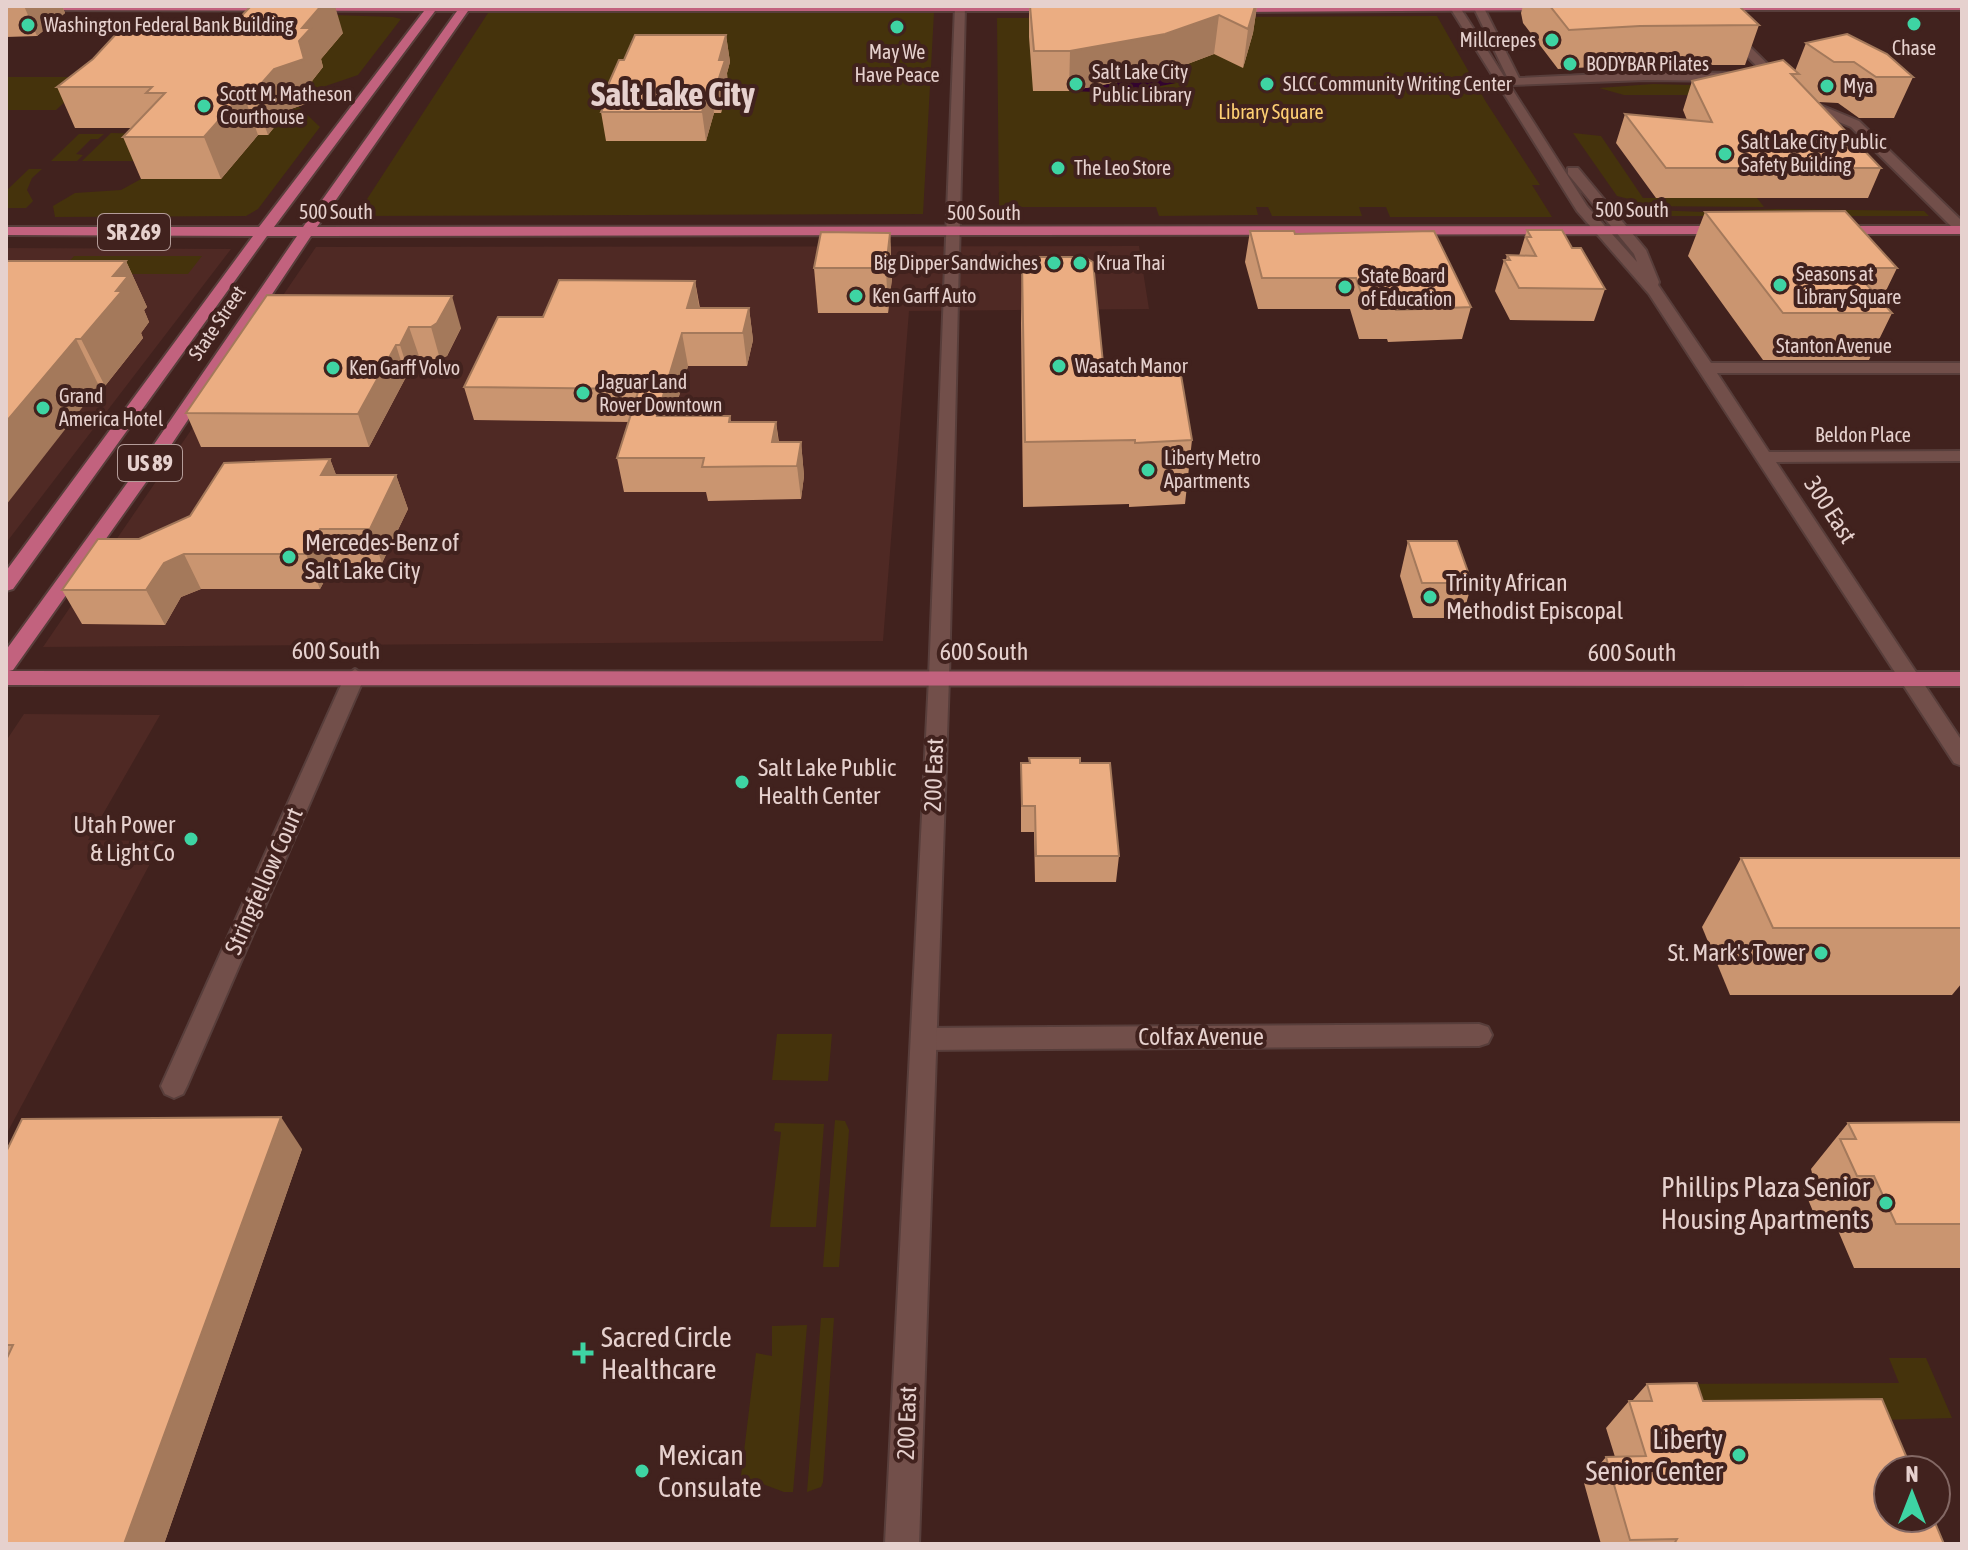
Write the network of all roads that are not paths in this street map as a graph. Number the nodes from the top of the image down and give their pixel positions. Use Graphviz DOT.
graph roads {
  1 [pos="6,7"];
  2 [pos="432,7"];
  3 [pos="465,7"];
  4 [pos="960,7"];
  5 [pos="1454,7"];
  6 [pos="1478,7"];
  7 [pos="1566,7"];
  8 [pos="1703,7"];
  9 [pos="1962,7"];
  10 [pos="1073,8"];
  11 [pos="1220,9"];
  12 [pos="1773,77"];
  13 [pos="1515,82"];
  14 [pos="1734,230"];
  15 [pos="1820,230"];
  16 [pos="1962,230"];
  17 [pos="6,231"];
  18 [pos="1599,231"];
  19 [pos="1621,231"];
  20 [pos="263,232"];
  21 [pos="307,232"];
  22 [pos="953,233"];
  23 [pos="1655,291"];
  24 [pos="1706,368"];
  25 [pos="1962,368"];
  26 [pos="1962,456"];
  27 [pos="1763,457"];
  28 [pos="6,585"];
  29 [pos="6,665"];
  30 [pos="355,676"];
  31 [pos="6,678"];
  32 [pos="939,678"];
  33 [pos="1910,679"];
  34 [pos="1962,679"];
  35 [pos="1962,758"];
  36 [pos="1479,1035"];
  37 [pos="924,1039"];
  38 [pos="174,1086"];
  39 [pos="902,1544"];
  1 -- 2 [label="main road"];
  2 -- 3 [label="main road"];
  2 -- 20 [label="main road, State Street / US 89"];
  3 -- 4 [label="main road"];
  3 -- 21 [label="main road, State Street / US 89"];
  4 -- 10 [label="main road"];
  4 -- 22 [label="street, 200 East"];
  5 -- 6 [label="main road"];
  5 -- 11 [label="main road"];
  5 -- 18 [label="street, 300 East"];
  6 -- 7 [label="main road"];
  6 -- 13 [label="street, 300 East"];
  8 -- 9 [label="main road"];
  8 -- 12 [label="street"];
  12 -- 13 [label="street"];
  12 -- 16 [label="street"];
  13 -- 19 [label="street, 300 East"];
  14 -- 19 [label="main road, 500 South"];
  15 -- 16 [label="main road"];
  17 -- 20 [label="main road, 500 South / SR 269"];
  18 -- 19 [label="main road, 500 South"];
  18 -- 22 [label="main road, 500 South"];
  18 -- 23 [label="street, 300 East"];
  19 -- 23 [label="street, 300 East"];
  20 -- 21 [label="main road, 500 South / SR 269"];
  20 -- 28 [label="main road, State Street / US 89"];
  21 -- 22 [label="main road, 500 South"];
  21 -- 29 [label="main road, State Street / US 89"];
  22 -- 32 [label="street, 200 East"];
  23 -- 24 [label="street, 300 East"];
  24 -- 25 [label="street, Stanton Avenue"];
  24 -- 27 [label="street, 300 East"];
  26 -- 27 [label="street, Beldon Place"];
  27 -- 33 [label="street, 300 East"];
  30 -- 31 [label="main road, 600 South"];
  30 -- 32 [label="main road, 600 South"];
  30 -- 38 [label="street, Stringfellow Court"];
  32 -- 33 [label="main road, 600 South"];
  32 -- 37 [label="street, 200 East"];
  33 -- 34 [label="main road, 600 South"];
  33 -- 35 [label="street, 300 East"];
  36 -- 37 [label="street, Colfax Avenue"];
  37 -- 39 [label="street, 200 East"];
}
